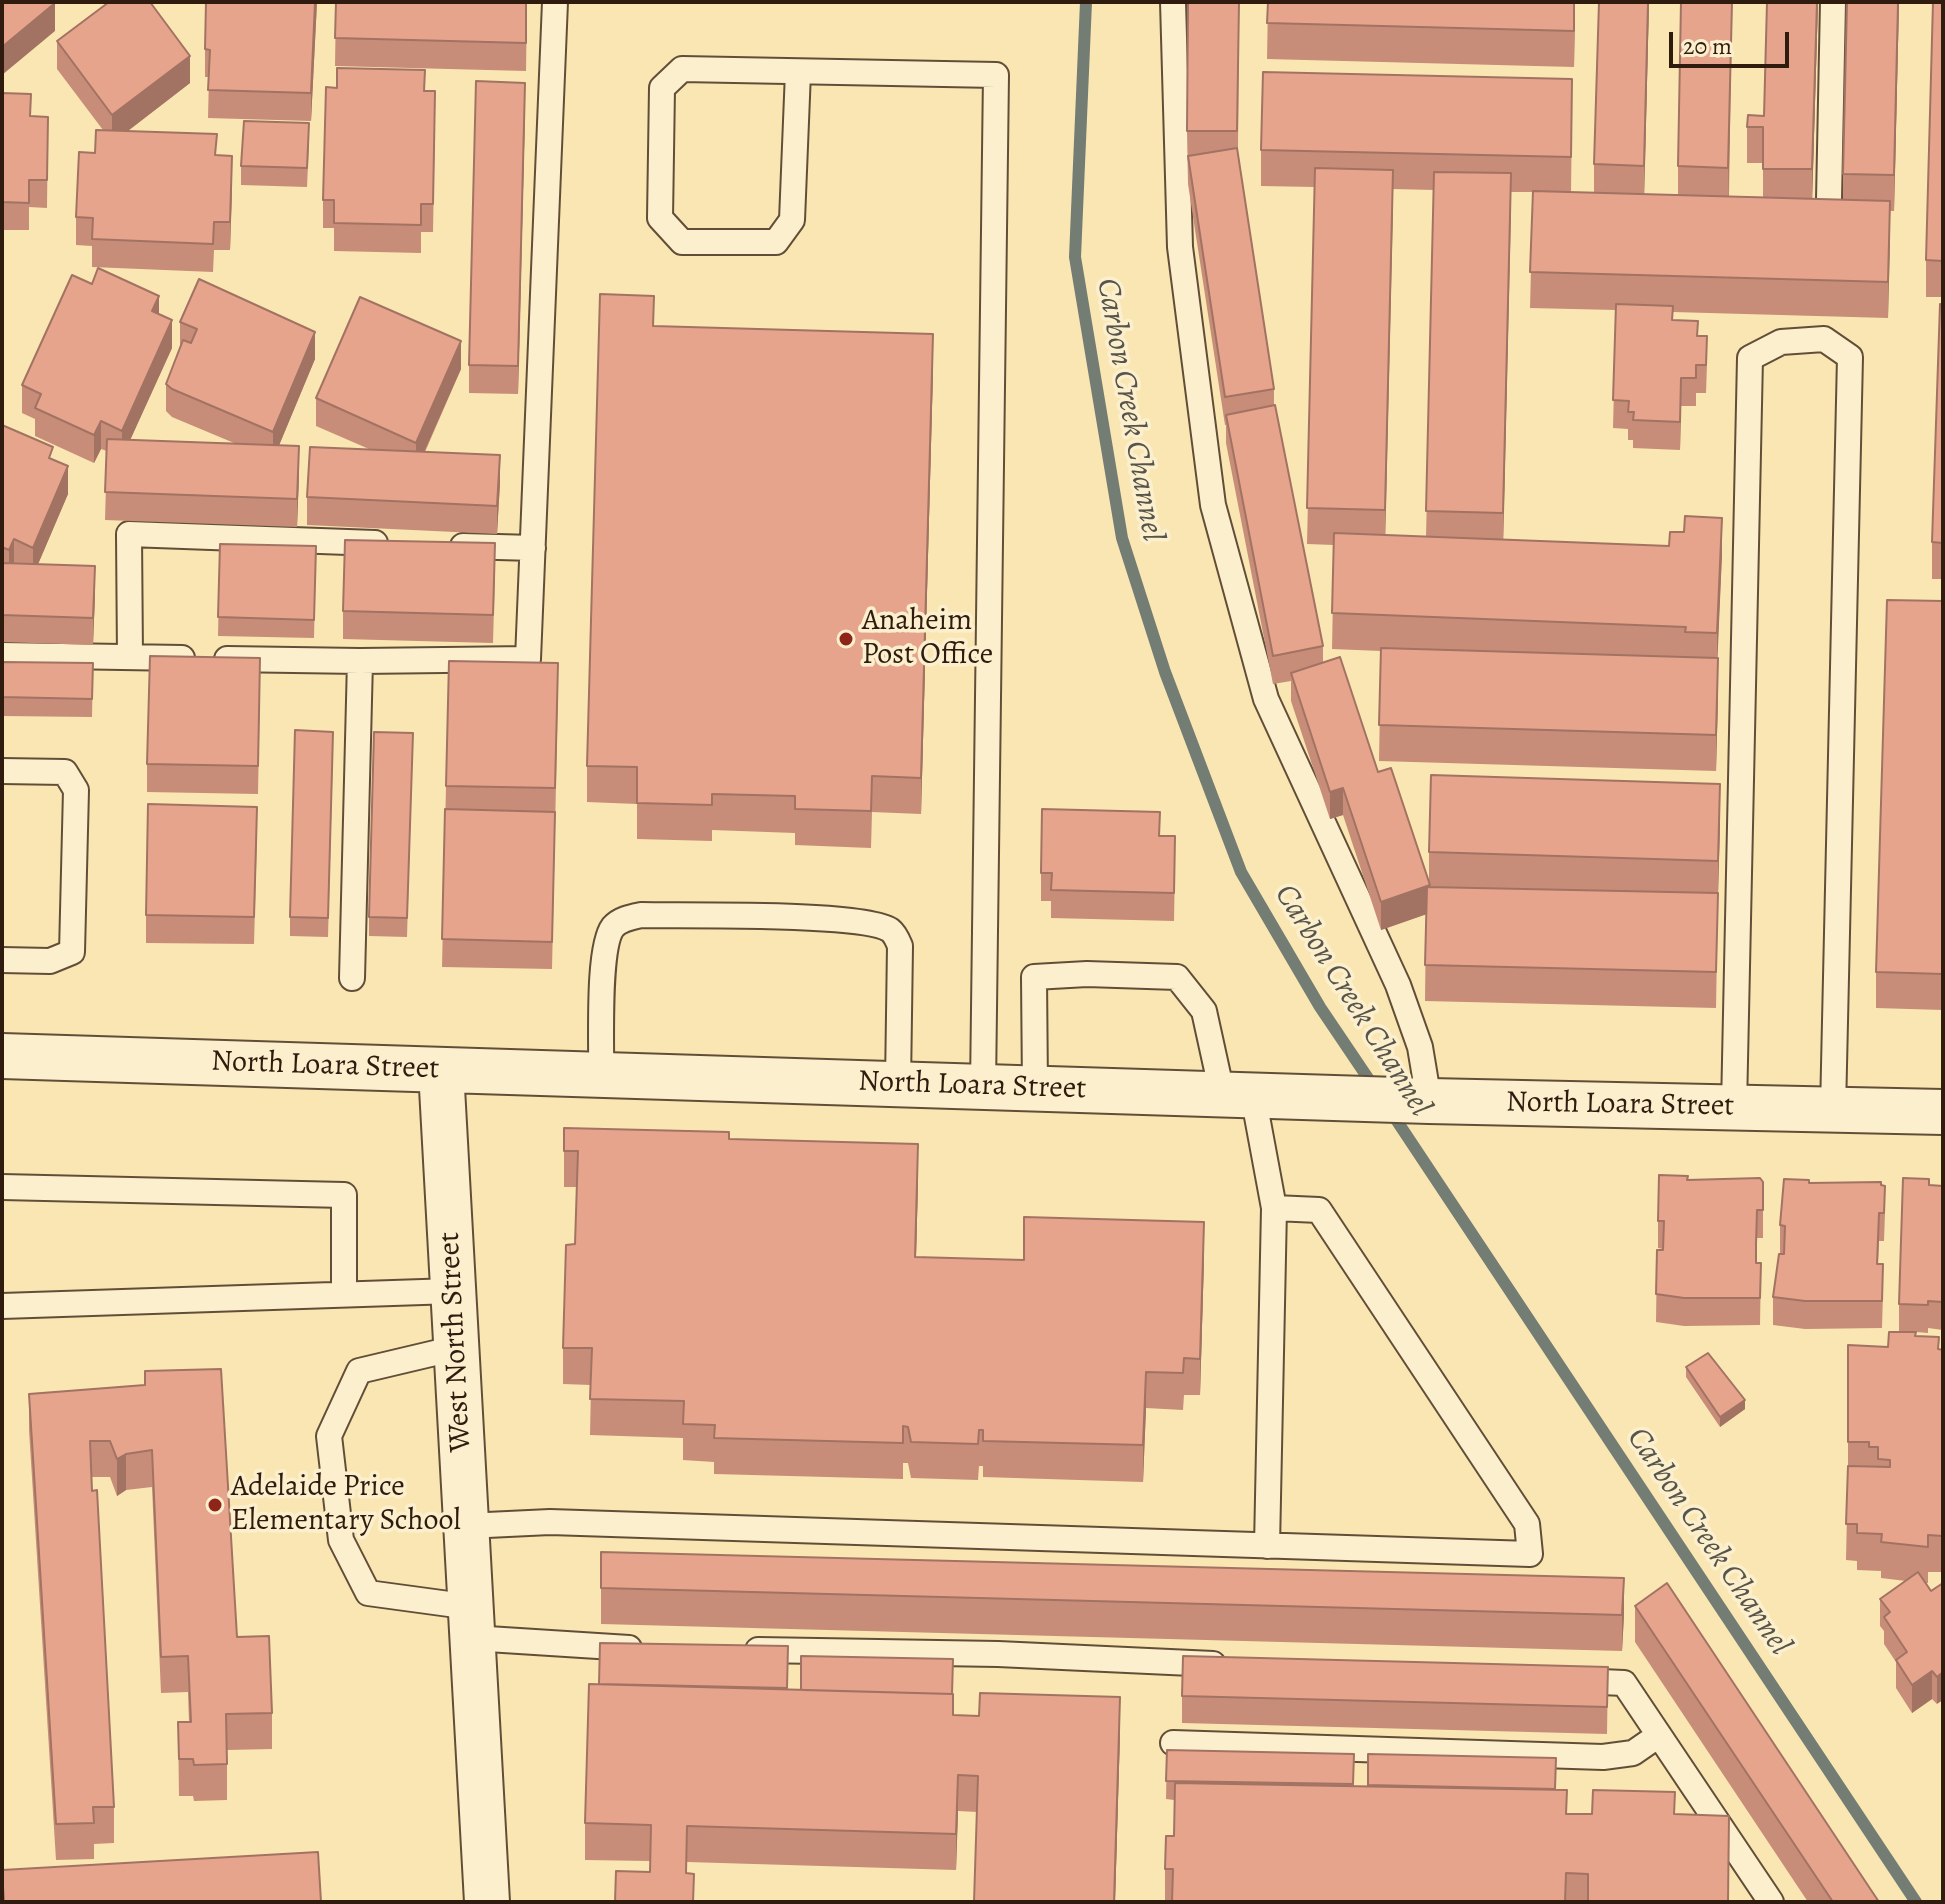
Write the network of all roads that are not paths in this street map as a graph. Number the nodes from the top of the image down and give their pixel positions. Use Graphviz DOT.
graph roads {
  1 [pos="555,2"];
  2 [pos="1173,2"];
  3 [pos="1833,2"];
  4 [pos="798,72"];
  5 [pos="1829,199"];
  6 [pos="393,543"];
  7 [pos="440,545"];
  8 [pos="533,548"];
  9 [pos="2,655"];
  10 [pos="130,657"];
  11 [pos="360,661"];
  12 [pos="2,771"];
  13 [pos="2,960"];
  14 [pos="352,978"];
  15 [pos="2,1056"];
  16 [pos="441,1070"];
  17 [pos="601,1075"];
  18 [pos="898,1083"];
  19 [pos="983,1086"];
  20 [pos="1035,1088"];
  21 [pos="1237,1094"];
  22 [pos="1423,1100"];
  23 [pos="1734,1107"];
  24 [pos="1833,1110"];
  25 [pos="1943,1112"];
  26 [pos="2,1187"];
  27 [pos="1274,1208"];
  28 [pos="453,1291"];
  29 [pos="344,1294"];
  30 [pos="2,1306"];
  31 [pos="456,1348"];
  32 [pos="466,1526"];
  33 [pos="1267,1546"];
  34 [pos="471,1622"];
  35 [pos="650,1648"];
  36 [pos="729,1650"];
  37 [pos="1232,1665"];
  38 [pos="1561,1680"];
  39 [pos="1659,1735"];
  40 [pos="1173,1743"];
  41 [pos="487,1902"];
  42 [pos="1771,1902"];
  1 -- 8 [label="lane"];
  2 -- 22 [label="lane"];
  3 -- 5 [label="lane"];
  4 -- 4 [label="lane"];
  4 -- 19 [label="lane"];
  6 -- 10 [label="lane"];
  7 -- 8 [label="lane"];
  8 -- 11 [label="lane"];
  9 -- 10 [label="lane"];
  10 -- 11 [label="lane"];
  11 -- 14 [label="lane"];
  12 -- 13 [label="lane"];
  15 -- 16 [label="street, North Loara Street"];
  16 -- 17 [label="street, North Loara Street"];
  16 -- 28 [label="street, West North Street"];
  17 -- 18 [label="street, North Loara Street"];
  17 -- 18 [label="lane"];
  18 -- 19 [label="street, North Loara Street"];
  19 -- 20 [label="street, North Loara Street"];
  20 -- 21 [label="street, North Loara Street"];
  20 -- 21 [label="lane"];
  21 -- 22 [label="street, North Loara Street"];
  21 -- 27 [label="lane"];
  22 -- 23 [label="street, North Loara Street"];
  23 -- 24 [label="street, North Loara Street"];
  23 -- 24 [label="lane"];
  24 -- 25 [label="street, North Loara Street"];
  26 -- 29 [label="lane"];
  27 -- 33 [label="lane"];
  27 -- 33 [label="lane"];
  28 -- 29 [label="lane"];
  28 -- 31 [label="street, West North Street"];
  29 -- 30 [label="lane"];
  31 -- 32 [label="street, West North Street"];
  31 -- 34 [label="lane"];
  32 -- 33 [label="lane"];
  32 -- 34 [label="street, West North Street"];
  34 -- 35 [label="lane"];
  34 -- 41 [label="street, West North Street"];
  36 -- 37 [label="lane"];
  38 -- 39 [label="lane"];
  39 -- 40 [label="lane"];
  39 -- 42 [label="lane"];
}
